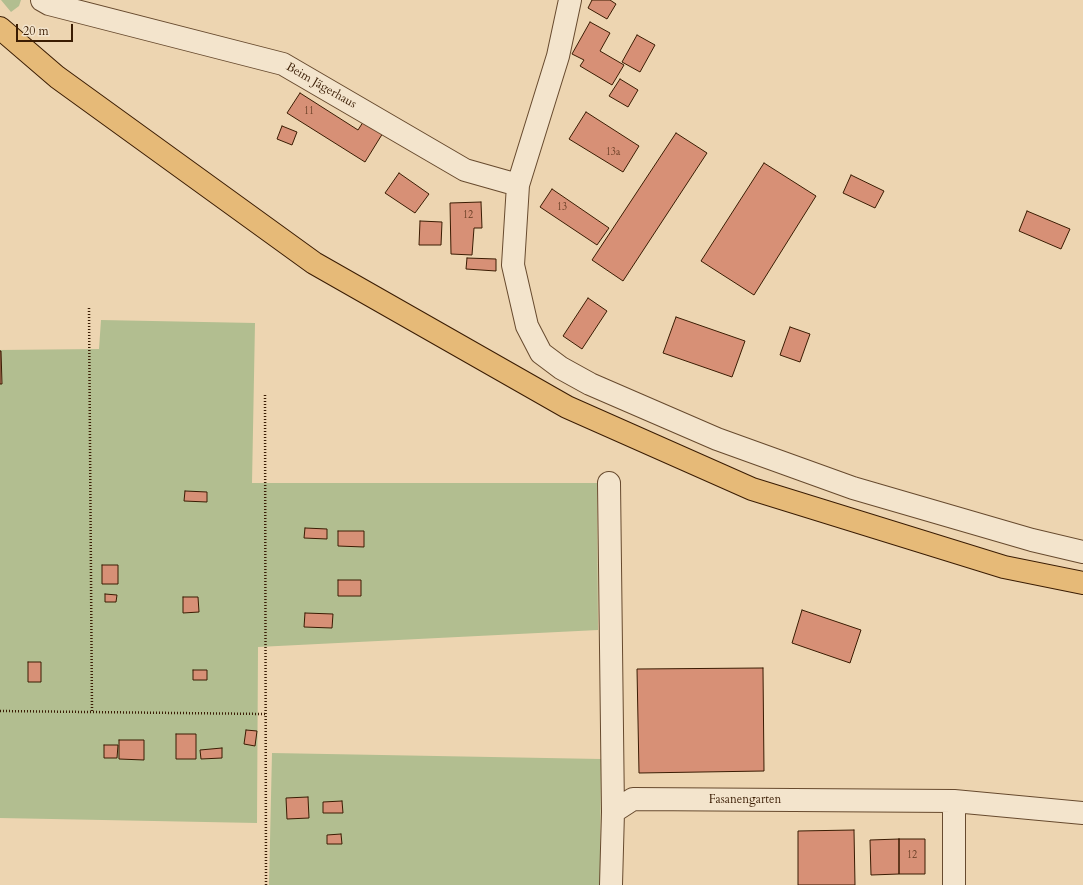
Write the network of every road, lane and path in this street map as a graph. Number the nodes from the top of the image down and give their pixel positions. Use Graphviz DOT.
graph roads {
  1 [pos="42,0"];
  2 [pos="570,0"];
  3 [pos="0,28"];
  4 [pos="518,185"];
  5 [pos="89,308"];
  6 [pos="265,395"];
  7 [pos="609,483"];
  8 [pos="1083,552"];
  9 [pos="1083,584"];
  10 [pos="0,711"];
  11 [pos="92,712"];
  12 [pos="266,714"];
  13 [pos="954,801"];
  14 [pos="613,812"];
  15 [pos="1083,813"];
  16 [pos="266,885"];
  17 [pos="611,885"];
  18 [pos="954,885"];
  1 -- 4 [label="street, Beim Jägerhaus"];
  2 -- 4 [label="street"];
  3 -- 9 [label="main road"];
  4 -- 8 [label="street"];
  5 -- 11 [label="path"];
  6 -- 12 [label="path"];
  7 -- 14 [label="street"];
  10 -- 11 [label="path"];
  11 -- 12 [label="path"];
  12 -- 16 [label="path"];
  13 -- 14 [label="street, Fasanengarten"];
  13 -- 15 [label="street, Fasanengarten"];
  13 -- 18 [label="street"];
  14 -- 17 [label="street"];
}
